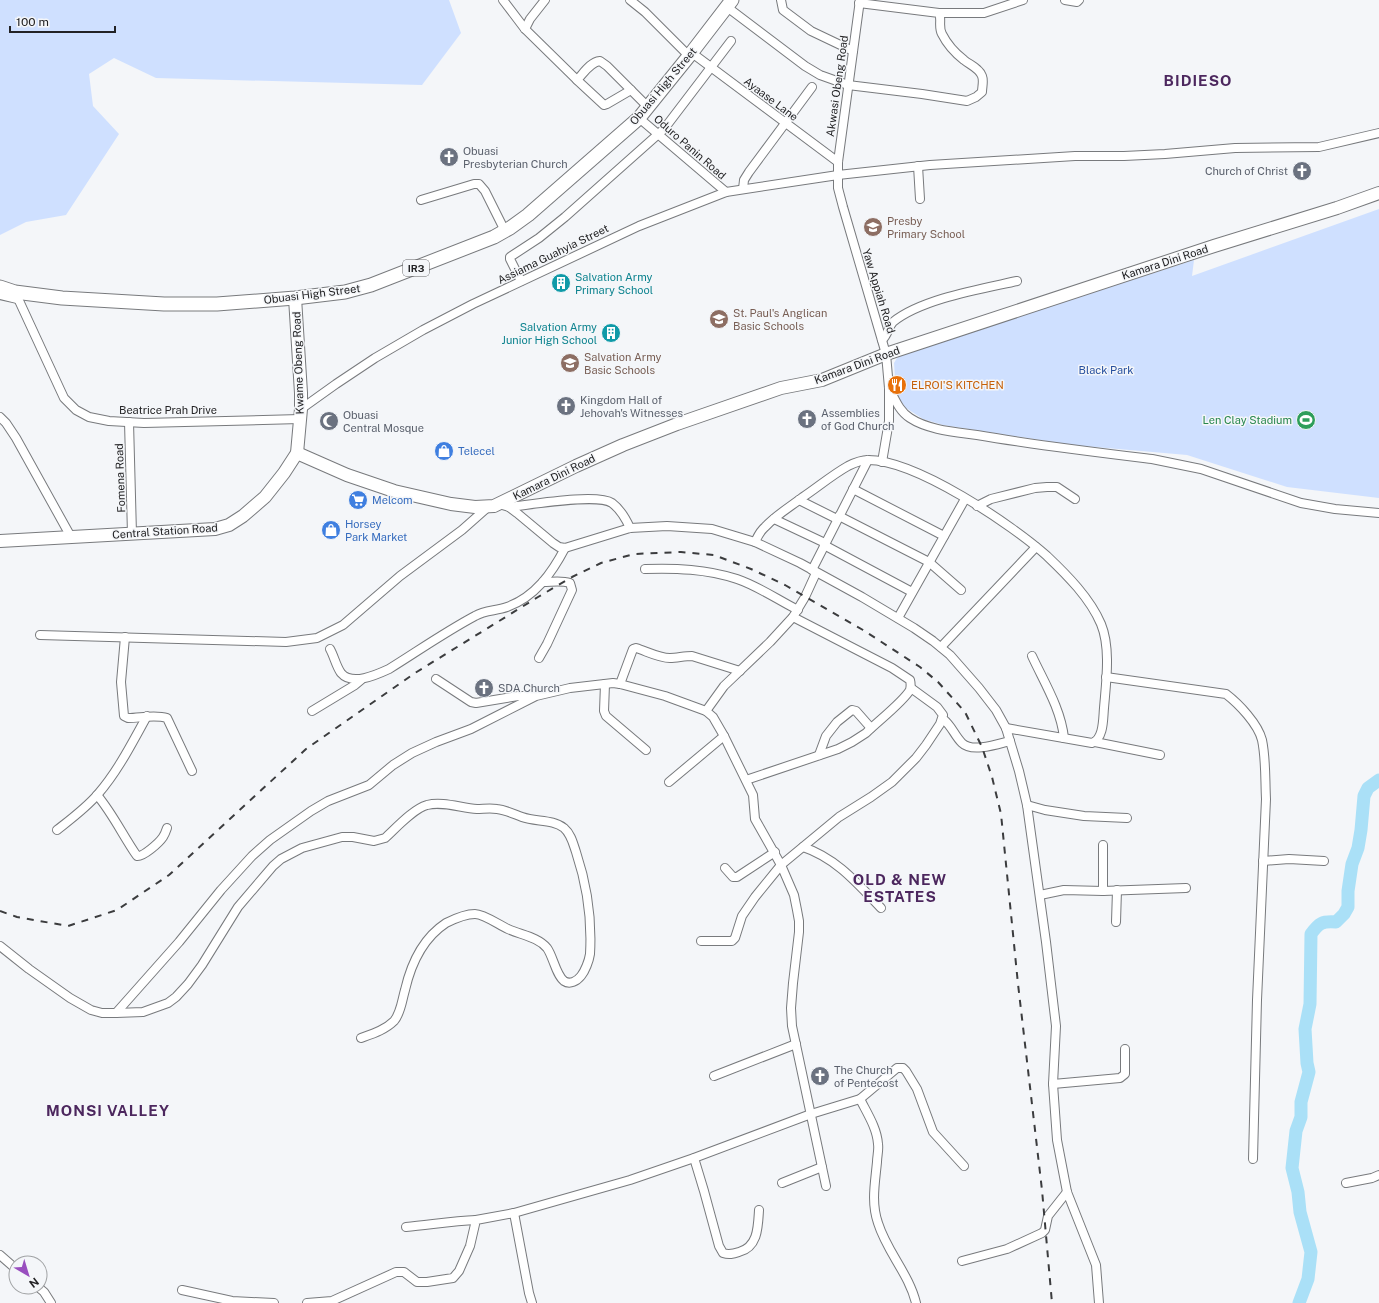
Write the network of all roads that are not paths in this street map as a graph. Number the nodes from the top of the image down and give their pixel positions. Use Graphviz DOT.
graph roads {
  1 [pos="503,0"];
  2 [pos="545,0"];
  3 [pos="630,0"];
  4 [pos="781,0"];
  5 [pos="1024,0"];
  6 [pos="1065,0"];
  7 [pos="1079,0"];
  8 [pos="860,1"];
  9 [pos="729,3"];
  10 [pos="939,13"];
  11 [pos="525,29"];
  12 [pos="731,41"];
  13 [pos="853,50"];
  14 [pos="690,54"];
  15 [pos="711,67"];
  16 [pos="577,80"];
  17 [pos="848,85"];
  18 [pos="812,87"];
  19 [pos="631,90"];
  20 [pos="648,107"];
  21 [pos="639,118"];
  22 [pos="786,123"];
  23 [pos="1379,133"];
  24 [pos="659,135"];
  25 [pos="838,162"];
  26 [pos="918,166"];
  27 [pos="838,175"];
  28 [pos="743,189"];
  29 [pos="726,192"];
  30 [pos="1379,193"];
  31 [pos="920,199"];
  32 [pos="421,200"];
  33 [pos="505,231"];
  34 [pos="521,281"];
  35 [pos="1018,281"];
  36 [pos="0,287"];
  37 [pos="0,295"];
  38 [pos="16,296"];
  39 [pos="295,298"];
  40 [pos="882,340"];
  41 [pos="886,354"];
  42 [pos="889,388"];
  43 [pos="300,414"];
  44 [pos="0,417"];
  45 [pos="129,422"];
  46 [pos="297,452"];
  47 [pos="868,460"];
  48 [pos="882,462"];
  49 [pos="853,489"];
  50 [pos="965,499"];
  51 [pos="1075,499"];
  52 [pos="799,500"];
  53 [pos="499,506"];
  54 [pos="977,506"];
  55 [pos="1379,514"];
  56 [pos="838,517"];
  57 [pos="774,519"];
  58 [pos="630,528"];
  59 [pos="132,534"];
  60 [pos="944,536"];
  61 [pos="71,537"];
  62 [pos="0,541"];
  63 [pos="755,542"];
  64 [pos="824,544"];
  65 [pos="1036,547"];
  66 [pos="566,548"];
  67 [pos="929,562"];
  68 [pos="644,569"];
  69 [pos="814,571"];
  70 [pos="543,582"];
  71 [pos="962,590"];
  72 [pos="912,592"];
  73 [pos="795,614"];
  74 [pos="898,618"];
  75 [pos="40,635"];
  76 [pos="125,637"];
  77 [pos="941,647"];
  78 [pos="330,649"];
  79 [pos="1032,656"];
  80 [pos="538,658"];
  81 [pos="740,671"];
  82 [pos="1106,677"];
  83 [pos="436,679"];
  84 [pos="361,680"];
  85 [pos="605,684"];
  86 [pos="620,684"];
  87 [pos="911,688"];
  88 [pos="536,696"];
  89 [pos="312,711"];
  90 [pos="706,711"];
  91 [pos="147,716"];
  92 [pos="943,719"];
  93 [pos="871,728"];
  94 [pos="1006,728"];
  95 [pos="724,736"];
  96 [pos="1064,738"];
  97 [pos="1010,741"];
  98 [pos="1095,742"];
  99 [pos="646,750"];
  100 [pos="819,755"];
  101 [pos="1160,755"];
  102 [pos="192,771"];
  103 [pos="746,780"];
  104 [pos="669,782"];
  105 [pos="97,795"];
  106 [pos="1027,806"];
  107 [pos="1127,818"];
  108 [pos="167,828"];
  109 [pos="56,830"];
  110 [pos="1103,845"];
  111 [pos="803,847"];
  112 [pos="775,852"];
  113 [pos="1263,861"];
  114 [pos="1324,861"];
  115 [pos="781,865"];
  116 [pos="725,868"];
  117 [pos="1186,888"];
  118 [pos="1118,890"];
  119 [pos="1103,891"];
  120 [pos="1040,895"];
  121 [pos="881,908"];
  122 [pos="1116,922"];
  123 [pos="701,941"];
  124 [pos="0,946"];
  125 [pos="116,1013"];
  126 [pos="361,1038"];
  127 [pos="796,1044"];
  128 [pos="1126,1049"];
  129 [pos="714,1076"];
  130 [pos="1053,1084"];
  131 [pos="860,1099"];
  132 [pos="811,1114"];
  133 [pos="694,1158"];
  134 [pos="1253,1159"];
  135 [pos="964,1166"];
  136 [pos="822,1167"];
  137 [pos="1379,1175"];
  138 [pos="782,1183"];
  139 [pos="1346,1183"];
  140 [pos="826,1186"];
  141 [pos="1067,1192"];
  142 [pos="759,1210"];
  143 [pos="514,1213"];
  144 [pos="476,1220"];
  145 [pos="406,1227"];
  146 [pos="0,1255"];
  147 [pos="962,1261"];
  148 [pos="8,1262"];
  149 [pos="182,1290"];
  150 [pos="274,1303"];
  151 [pos="307,1303"];
  152 [pos="532,1303"];
  153 [pos="916,1303"];
  154 [pos="1099,1303"];
  1 -- 11 [label="street"];
  2 -- 11 [label="street"];
  3 -- 14 [label="street, Ayaase Lane"];
  4 -- 13 [label="street"];
  5 -- 10 [label="street"];
  6 -- 7 [label="street"];
  8 -- 10 [label="street"];
  8 -- 13 [label="street, Akwasi Obeng Road"];
  9 -- 14 [label="main road, Obuasi High Street / IR3"];
  9 -- 17 [label="street"];
  10 -- 17 [label="street"];
  11 -- 16 [label="street"];
  12 -- 15 [label="street"];
  13 -- 17 [label="street, Akwasi Obeng Road"];
  14 -- 15 [label="street, Ayaase Lane"];
  14 -- 20 [label="main road, Obuasi High Street / IR3"];
  15 -- 22 [label="street, Ayaase Lane"];
  15 -- 24 [label="street"];
  16 -- 19 [label="street"];
  16 -- 19 [label="street"];
  17 -- 25 [label="street, Akwasi Obeng Road"];
  18 -- 22 [label="street"];
  19 -- 20 [label="street"];
  20 -- 21 [label="main road, Obuasi High Street / IR3"];
  21 -- 24 [label="street, Oduro Panin Road"];
  21 -- 33 [label="main road, Obuasi High Street / IR3"];
  22 -- 25 [label="street, Ayaase Lane"];
  22 -- 28 [label="street"];
  23 -- 26 [label="street, Assiama Guahyia Street"];
  24 -- 29 [label="street, Oduro Panin Road"];
  24 -- 34 [label="street"];
  25 -- 27 [label="street, Akwasi Obeng Road"];
  26 -- 27 [label="street, Assiama Guahyia Street"];
  26 -- 31 [label="street"];
  27 -- 28 [label="street, Assiama Guahyia Street"];
  27 -- 40 [label="street, Yaw Appiah Road"];
  28 -- 29 [label="street, Assiama Guahyia Street"];
  29 -- 34 [label="street, Assiama Guahyia Street"];
  30 -- 41 [label="street, Kamara Dini Road"];
  32 -- 33 [label="street"];
  33 -- 39 [label="main road, Obuasi High Street / IR3"];
  34 -- 43 [label="street, Assiama Guahyia Street"];
  35 -- 40 [label="street"];
  36 -- 38 [label="main road, Obuasi High Street / IR3"];
  37 -- 38 [label="street"];
  38 -- 39 [label="main road, Obuasi High Street / IR3"];
  38 -- 45 [label="street, Beatrice Prah Drive"];
  39 -- 43 [label="street, Kwame Obeng Road"];
  40 -- 41 [label="street, Yaw Appiah Road"];
  41 -- 42 [label="street, Yaw Appiah Road"];
  41 -- 53 [label="street, Kamara Dini Road"];
  42 -- 48 [label="street, Yaw Appiah Road"];
  42 -- 55 [label="street"];
  43 -- 45 [label="street, Beatrice Prah Drive"];
  43 -- 46 [label="street, Kwame Obeng Road"];
  44 -- 61 [label="street"];
  45 -- 59 [label="street, Fomena Road"];
  46 -- 53 [label="street"];
  46 -- 59 [label="street, Central Station Road"];
  47 -- 48 [label="street"];
  47 -- 49 [label="street"];
  47 -- 52 [label="street"];
  48 -- 50 [label="street"];
  49 -- 56 [label="street"];
  49 -- 60 [label="street"];
  50 -- 54 [label="street"];
  50 -- 60 [label="street"];
  51 -- 54 [label="street"];
  52 -- 56 [label="street"];
  52 -- 57 [label="street"];
  53 -- 58 [label="street"];
  53 -- 66 [label="street"];
  53 -- 76 [label="street"];
  54 -- 65 [label="street"];
  56 -- 64 [label="street"];
  56 -- 67 [label="street"];
  57 -- 63 [label="street"];
  57 -- 64 [label="street"];
  58 -- 63 [label="street"];
  58 -- 66 [label="street"];
  59 -- 61 [label="street, Central Station Road"];
  60 -- 67 [label="street"];
  61 -- 62 [label="street, Central Station Road"];
  63 -- 69 [label="street"];
  64 -- 69 [label="street"];
  64 -- 72 [label="street"];
  65 -- 77 [label="street"];
  65 -- 82 [label="street"];
  66 -- 70 [label="street"];
  67 -- 71 [label="street"];
  67 -- 72 [label="street"];
  68 -- 73 [label="street"];
  69 -- 73 [label="street"];
  69 -- 74 [label="street"];
  70 -- 80 [label="street"];
  70 -- 84 [label="street"];
  72 -- 74 [label="street"];
  73 -- 81 [label="street"];
  73 -- 87 [label="street"];
  74 -- 77 [label="street"];
  75 -- 76 [label="street"];
  76 -- 91 [label="street"];
  77 -- 94 [label="street"];
  78 -- 84 [label="street"];
  79 -- 96 [label="street"];
  81 -- 86 [label="street"];
  81 -- 90 [label="street"];
  82 -- 98 [label="street"];
  82 -- 113 [label="street"];
  83 -- 88 [label="street"];
  84 -- 89 [label="street"];
  85 -- 86 [label="street"];
  85 -- 88 [label="street"];
  85 -- 99 [label="street"];
  86 -- 90 [label="street"];
  87 -- 92 [label="street"];
  87 -- 93 [label="street"];
  88 -- 125 [label="street"];
  90 -- 95 [label="street"];
  91 -- 102 [label="street"];
  91 -- 105 [label="street"];
  92 -- 97 [label="street"];
  92 -- 111 [label="street"];
  93 -- 100 [label="street"];
  93 -- 100 [label="street"];
  94 -- 96 [label="street"];
  94 -- 97 [label="street"];
  95 -- 103 [label="street"];
  95 -- 104 [label="street"];
  96 -- 98 [label="street"];
  97 -- 106 [label="street"];
  98 -- 101 [label="street"];
  100 -- 103 [label="street"];
  103 -- 112 [label="street"];
  105 -- 108 [label="street"];
  105 -- 109 [label="street"];
  106 -- 107 [label="street"];
  106 -- 120 [label="street"];
  110 -- 119 [label="street"];
  111 -- 115 [label="street"];
  111 -- 121 [label="street"];
  112 -- 115 [label="street"];
  112 -- 116 [label="street"];
  113 -- 114 [label="street"];
  113 -- 134 [label="street"];
  115 -- 123 [label="street"];
  115 -- 127 [label="street"];
  117 -- 118 [label="street"];
  118 -- 119 [label="street"];
  118 -- 122 [label="street"];
  119 -- 120 [label="street"];
  120 -- 130 [label="street"];
  124 -- 125 [label="street"];
  125 -- 126 [label="street"];
  127 -- 129 [label="street"];
  127 -- 132 [label="street"];
  128 -- 130 [label="street"];
  130 -- 141 [label="street"];
  131 -- 132 [label="street"];
  131 -- 135 [label="street"];
  131 -- 153 [label="street"];
  132 -- 133 [label="street"];
  132 -- 136 [label="street"];
  133 -- 142 [label="street"];
  133 -- 143 [label="street"];
  136 -- 138 [label="street"];
  136 -- 140 [label="street"];
  137 -- 139 [label="street"];
  141 -- 147 [label="street"];
  141 -- 154 [label="street"];
  143 -- 144 [label="street"];
  143 -- 152 [label="street"];
  144 -- 145 [label="street"];
  144 -- 151 [label="street"];
  146 -- 148 [label="street"];
  149 -- 150 [label="street"];
}
